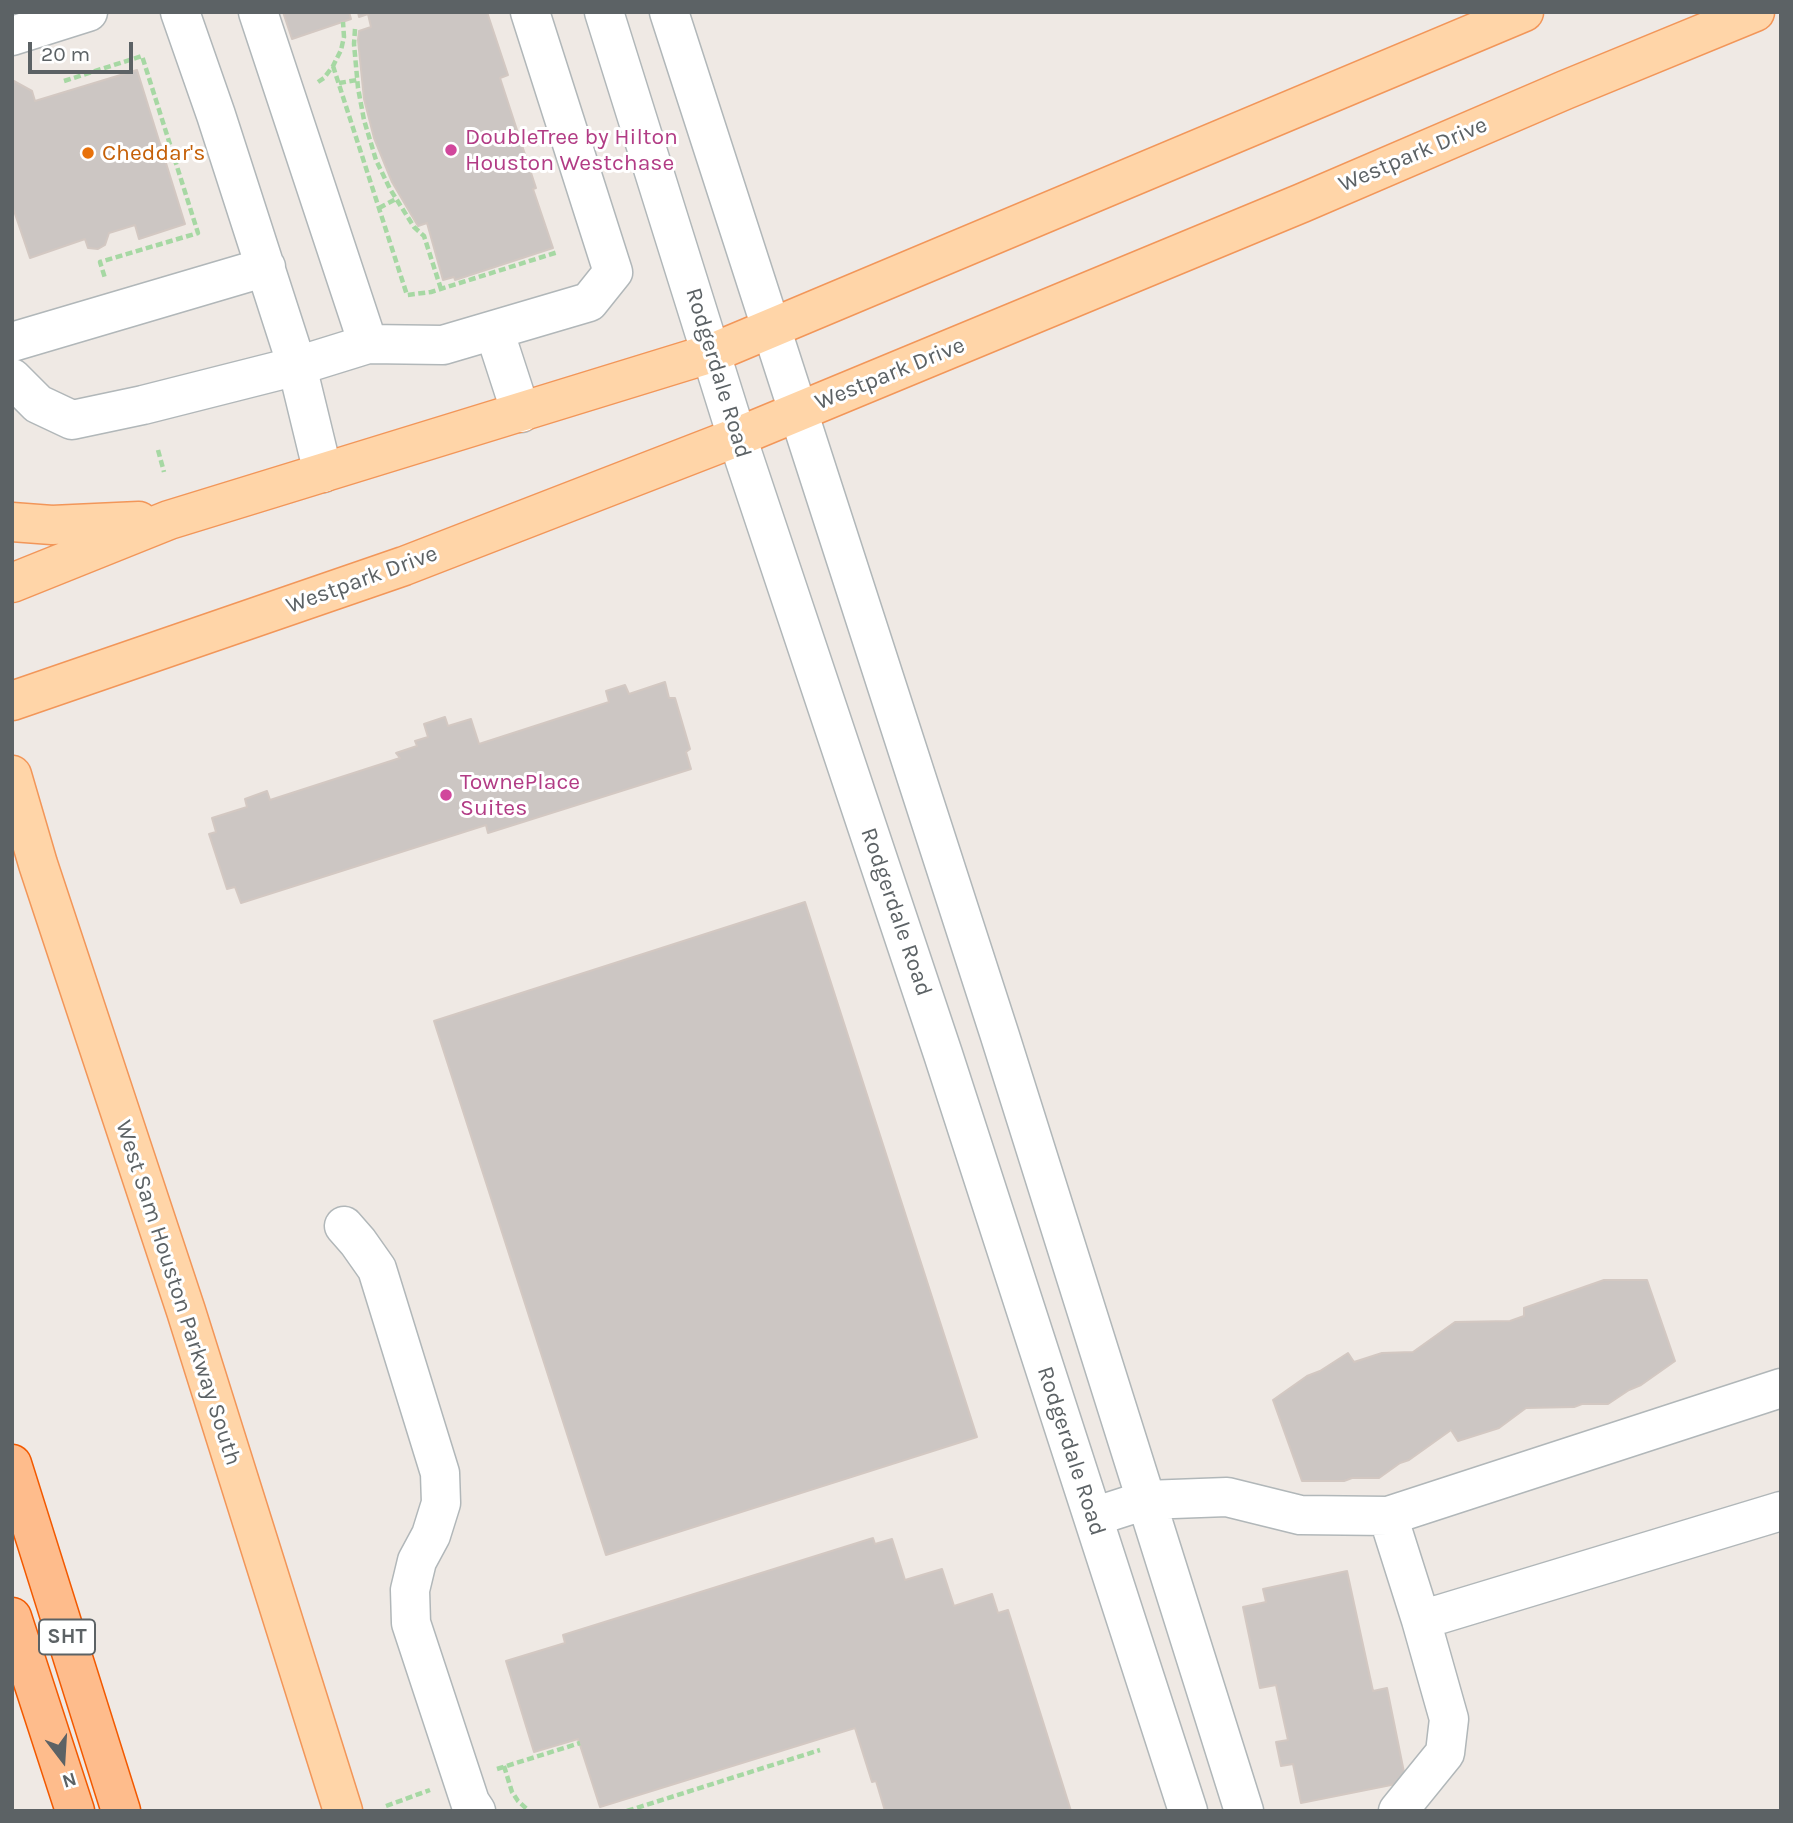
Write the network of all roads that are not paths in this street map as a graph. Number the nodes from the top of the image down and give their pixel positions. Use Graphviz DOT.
graph roads {
  1 [pos="88,12"];
  2 [pos="180,12"];
  3 [pos="258,12"];
  4 [pos="530,12"];
  5 [pos="604,12"];
  6 [pos="669,12"];
  7 [pos="1524,12"];
  8 [pos="1755,12"];
  9 [pos="12,36"];
  10 [pos="266,267"];
  11 [pos="772,328"];
  12 [pos="495,330"];
  13 [pos="12,342"];
  14 [pos="368,344"];
  15 [pos="712,353"];
  16 [pos="297,366"];
  17 [pos="12,378"];
  18 [pos="798,412"];
  19 [pos="522,413"];
  20 [pos="737,437"];
  21 [pos="323,474"];
  22 [pos="169,520"];
  23 [pos="12,522"];
  24 [pos="12,583"];
  25 [pos="12,701"];
  26 [pos="12,775"];
  27 [pos="25,853"];
  28 [pos="1000,1036"];
  29 [pos="943,1054"];
  30 [pos="344,1226"];
  31 [pos="1781,1388"];
  32 [pos="12,1464"];
  33 [pos="1146,1500"];
  34 [pos="1781,1511"];
  35 [pos="1388,1516"];
  36 [pos="1093,1517"];
  37 [pos="12,1617"];
  38 [pos="1420,1620"];
  39 [pos="75,1811"];
  40 [pos="121,1811"];
  41 [pos="343,1811"];
  42 [pos="476,1811"];
  43 [pos="1188,1811"];
  44 [pos="1244,1811"];
  45 [pos="1398,1811"];
  1 -- 9 [label="street"];
  2 -- 10 [label="street"];
  3 -- 14 [label="street"];
  4 -- 12 [label="street"];
  5 -- 15 [label="street, Rodgerdale Road"];
  6 -- 11 [label="street"];
  7 -- 11 [label="main road"];
  8 -- 18 [label="main road, Westpark Drive"];
  10 -- 13 [label="street"];
  10 -- 16 [label="street"];
  11 -- 15 [label="main road"];
  11 -- 18 [label="street"];
  12 -- 14 [label="street"];
  12 -- 19 [label="street"];
  14 -- 16 [label="street"];
  15 -- 19 [label="main road"];
  15 -- 20 [label="street, Rodgerdale Road"];
  16 -- 17 [label="street"];
  16 -- 21 [label="street"];
  18 -- 20 [label="main road, Westpark Drive"];
  18 -- 28 [label="street"];
  19 -- 21 [label="main road"];
  20 -- 25 [label="main road, Westpark Drive"];
  20 -- 29 [label="street, Rodgerdale Road"];
  21 -- 22 [label="main road"];
  22 -- 23 [label="main road"];
  22 -- 24 [label="main road"];
  26 -- 27 [label="main road, West Sam Houston Parkway South"];
  27 -- 41 [label="main road, West Sam Houston Parkway South"];
  28 -- 29 [label="street"];
  28 -- 33 [label="street"];
  29 -- 36 [label="street, Rodgerdale Road"];
  30 -- 42 [label="street"];
  31 -- 35 [label="street"];
  32 -- 40 [label="highway, SHT"];
  33 -- 35 [label="street"];
  33 -- 36 [label="street"];
  33 -- 44 [label="street"];
  34 -- 38 [label="street"];
  35 -- 38 [label="street"];
  36 -- 43 [label="street, Rodgerdale Road"];
  37 -- 39 [label="highway"];
  38 -- 45 [label="street"];
}
